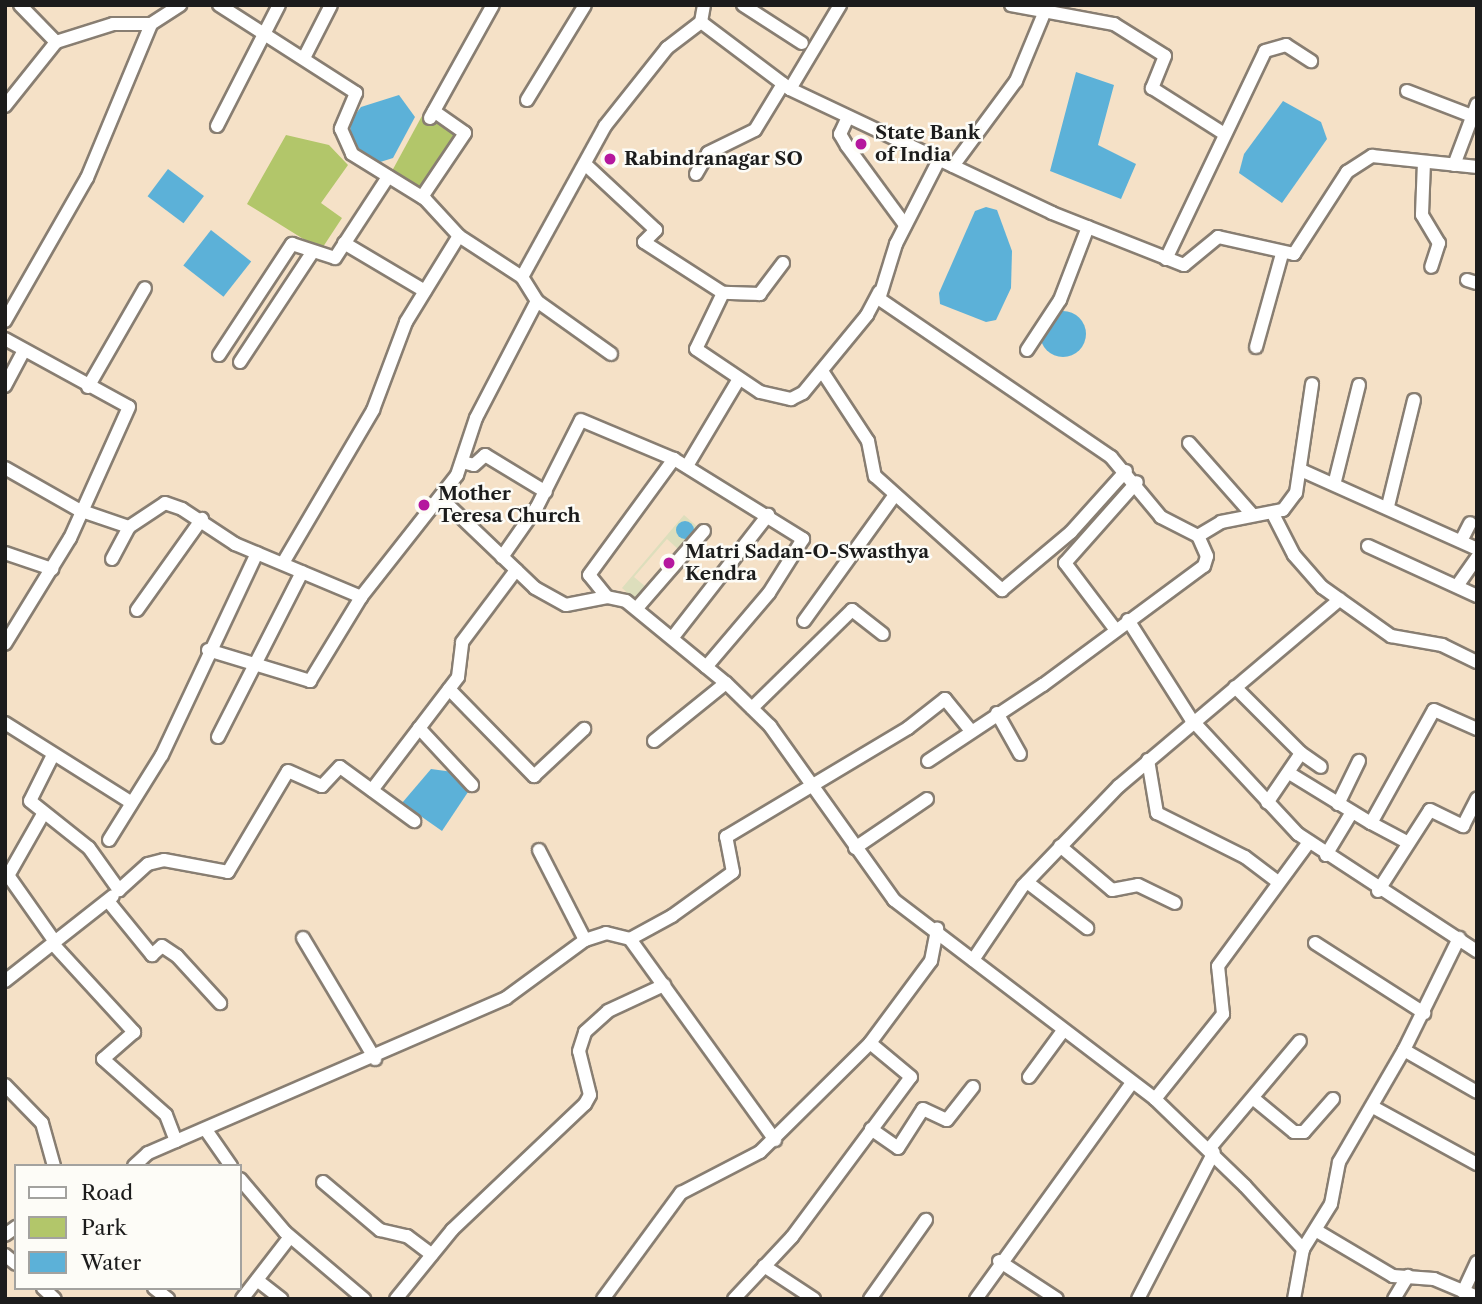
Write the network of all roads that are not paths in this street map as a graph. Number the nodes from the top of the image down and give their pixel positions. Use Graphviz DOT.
graph roads {
  1 [pos="20,5"];
  2 [pos="180,5"];
  3 [pos="219,5"];
  4 [pos="279,5"];
  5 [pos="331,5"];
  6 [pos="493,5"];
  7 [pos="585,5"];
  8 [pos="704,5"];
  9 [pos="743,5"];
  10 [pos="841,5"];
  11 [pos="1011,5"];
  12 [pos="1045,11"];
  13 [pos="701,22"];
  14 [pos="151,24"];
  15 [pos="264,33"];
  16 [pos="56,41"];
  17 [pos="802,43"];
  18 [pos="304,58"];
  19 [pos="1311,61"];
  20 [pos="787,87"];
  21 [pos="1407,91"];
  22 [pos="527,100"];
  23 [pos="5,106"];
  24 [pos="1474,110"];
  25 [pos="848,117"];
  26 [pos="217,125"];
  27 [pos="1223,133"];
  28 [pos="939,160"];
  29 [pos="1424,162"];
  30 [pos="585,164"];
  31 [pos="1454,165"];
  32 [pos="953,166"];
  33 [pos="1477,167"];
  34 [pos="696,174"];
  35 [pos="388,177"];
  36 [pos="422,197"];
  37 [pos="905,225"];
  38 [pos="1088,227"];
  39 [pos="459,236"];
  40 [pos="344,243"];
  41 [pos="312,253"];
  42 [pos="1282,254"];
  43 [pos="1166,259"];
  44 [pos="783,263"];
  45 [pos="1431,267"];
  46 [pos="522,277"];
  47 [pos="145,288"];
  48 [pos="425,291"];
  49 [pos="878,292"];
  50 [pos="723,293"];
  51 [pos="537,301"];
  52 [pos="5,321"];
  53 [pos="5,340"];
  54 [pos="1256,347"];
  55 [pos="1027,350"];
  56 [pos="24,351"];
  57 [pos="611,354"];
  58 [pos="219,355"];
  59 [pos="240,362"];
  60 [pos="822,371"];
  61 [pos="737,382"];
  62 [pos="1312,383"];
  63 [pos="1359,385"];
  64 [pos="5,386"];
  65 [pos="88,387"];
  66 [pos="1414,400"];
  67 [pos="1189,443"];
  68 [pos="674,459"];
  69 [pos="462,462"];
  70 [pos="687,466"];
  71 [pos="5,468"];
  72 [pos="1303,471"];
  73 [pos="1131,476"];
  74 [pos="1335,481"];
  75 [pos="546,492"];
  76 [pos="894,496"];
  77 [pos="443,500"];
  78 [pos="1388,506"];
  79 [pos="79,510"];
  80 [pos="1251,513"];
  81 [pos="1273,514"];
  82 [pos="768,515"];
  83 [pos="202,519"];
  84 [pos="1470,523"];
  85 [pos="129,527"];
  86 [pos="704,531"];
  87 [pos="1198,536"];
  88 [pos="1461,541"];
  89 [pos="1368,546"];
  90 [pos="1477,549"];
  91 [pos="5,553"];
  92 [pos="257,553"];
  93 [pos="502,557"];
  94 [pos="1477,557"];
  95 [pos="112,559"];
  96 [pos="283,563"];
  97 [pos="52,569"];
  98 [pos="516,570"];
  99 [pos="302,572"];
  100 [pos="1457,586"];
  101 [pos="1477,596"];
  102 [pos="361,597"];
  103 [pos="607,597"];
  104 [pos="1340,600"];
  105 [pos="637,608"];
  106 [pos="137,610"];
  107 [pos="1128,620"];
  108 [pos="804,621"];
  109 [pos="1115,629"];
  110 [pos="883,634"];
  111 [pos="673,637"];
  112 [pos="5,644"];
  113 [pos="208,650"];
  114 [pos="1477,662"];
  115 [pos="251,664"];
  116 [pos="706,667"];
  117 [pos="726,683"];
  118 [pos="1235,687"];
  119 [pos="449,689"];
  120 [pos="752,708"];
  121 [pos="997,713"];
  122 [pos="1191,719"];
  123 [pos="5,723"];
  124 [pos="419,727"];
  125 [pos="584,729"];
  126 [pos="1477,729"];
  127 [pos="971,731"];
  128 [pos="218,737"];
  129 [pos="654,741"];
  130 [pos="1301,753"];
  131 [pos="1020,754"];
  132 [pos="53,755"];
  133 [pos="1148,760"];
  134 [pos="928,761"];
  135 [pos="1359,761"];
  136 [pos="1321,767"];
  137 [pos="1289,773"];
  138 [pos="472,785"];
  139 [pos="811,785"];
  140 [pos="372,790"];
  141 [pos="1477,798"];
  142 [pos="927,799"];
  143 [pos="129,801"];
  144 [pos="1268,803"];
  145 [pos="1338,804"];
  146 [pos="1352,812"];
  147 [pos="42,816"];
  148 [pos="414,821"];
  149 [pos="1371,822"];
  150 [pos="109,840"];
  151 [pos="1309,842"];
  152 [pos="1406,842"];
  153 [pos="1060,846"];
  154 [pos="856,848"];
  155 [pos="539,850"];
  156 [pos="1326,855"];
  157 [pos="7,873"];
  158 [pos="1027,882"];
  159 [pos="1278,882"];
  160 [pos="119,891"];
  161 [pos="1378,891"];
  162 [pos="108,901"];
  163 [pos="1175,903"];
  164 [pos="1087,928"];
  165 [pos="937,929"];
  166 [pos="303,938"];
  167 [pos="1459,938"];
  168 [pos="630,939"];
  169 [pos="585,940"];
  170 [pos="54,943"];
  171 [pos="1315,943"];
  172 [pos="1477,951"];
  173 [pos="973,960"];
  174 [pos="5,981"];
  175 [pos="664,985"];
  176 [pos="220,1003"];
  177 [pos="1424,1013"];
  178 [pos="1062,1032"];
  179 [pos="1300,1041"];
  180 [pos="870,1043"];
  181 [pos="1404,1051"];
  182 [pos="375,1059"];
  183 [pos="1030,1077"];
  184 [pos="1132,1083"];
  185 [pos="5,1085"];
  186 [pos="973,1087"];
  187 [pos="1477,1092"];
  188 [pos="1254,1099"];
  189 [pos="1333,1099"];
  190 [pos="1155,1100"];
  191 [pos="1373,1107"];
  192 [pos="871,1129"];
  193 [pos="206,1130"];
  194 [pos="775,1140"];
  195 [pos="177,1141"];
  196 [pos="1211,1150"];
  197 [pos="53,1164"];
  198 [pos="137,1164"];
  199 [pos="230,1164"];
  200 [pos="1477,1164"];
  201 [pos="242,1181"];
  202 [pos="323,1182"];
  203 [pos="926,1220"];
  204 [pos="1317,1231"];
  205 [pos="290,1237"];
  206 [pos="1303,1249"];
  207 [pos="432,1255"];
  208 [pos="999,1261"];
  209 [pos="1477,1262"];
  210 [pos="764,1266"];
  211 [pos="1408,1276"];
  212 [pos="257,1280"];
  213 [pos="1463,1292"];
  214 [pos="809,1297"];
  215 [pos="1477,1297"];
  216 [pos="242,1299"];
  217 [pos="281,1299"];
  218 [pos="364,1299"];
  219 [pos="397,1299"];
  220 [pos="603,1299"];
  221 [pos="734,1299"];
  222 [pos="870,1299"];
  223 [pos="976,1299"];
  224 [pos="1057,1299"];
  225 [pos="1138,1299"];
  226 [pos="1294,1299"];
  227 [pos="1394,1299"];
  1 -- 16 [label="street"];
  2 -- 14 [label="street"];
  3 -- 15 [label="street"];
  4 -- 15 [label="street"];
  5 -- 18 [label="street"];
  6 -- 36 [label="street"];
  7 -- 22 [label="street"];
  8 -- 13 [label="street"];
  9 -- 17 [label="street"];
  10 -- 20 [label="street"];
  11 -- 12 [label="street"];
  12 -- 27 [label="street"];
  12 -- 32 [label="street"];
  13 -- 20 [label="street"];
  13 -- 30 [label="street"];
  14 -- 16 [label="street"];
  14 -- 52 [label="street"];
  15 -- 18 [label="street"];
  15 -- 26 [label="street"];
  16 -- 23 [label="street"];
  18 -- 35 [label="street"];
  19 -- 27 [label="street"];
  20 -- 25 [label="street"];
  20 -- 34 [label="street"];
  21 -- 24 [label="street"];
  24 -- 31 [label="street"];
  25 -- 28 [label="street"];
  25 -- 37 [label="street"];
  27 -- 43 [label="street"];
  28 -- 32 [label="street"];
  28 -- 37 [label="street"];
  29 -- 31 [label="street"];
  29 -- 42 [label="street"];
  29 -- 45 [label="street"];
  30 -- 46 [label="street"];
  30 -- 50 [label="street"];
  31 -- 33 [label="street"];
  32 -- 38 [label="street"];
  35 -- 36 [label="street"];
  35 -- 40 [label="street"];
  36 -- 39 [label="street"];
  37 -- 49 [label="street"];
  38 -- 43 [label="street"];
  38 -- 55 [label="street"];
  39 -- 46 [label="street"];
  39 -- 48 [label="street"];
  40 -- 41 [label="street"];
  40 -- 48 [label="street"];
  41 -- 58 [label="street"];
  41 -- 59 [label="street"];
  42 -- 43 [label="street"];
  42 -- 54 [label="street"];
  44 -- 50 [label="street"];
  46 -- 51 [label="street"];
  47 -- 65 [label="street"];
  48 -- 96 [label="street"];
  49 -- 60 [label="street"];
  49 -- 73 [label="street"];
  50 -- 61 [label="street"];
  51 -- 57 [label="street"];
  51 -- 69 [label="street"];
  53 -- 56 [label="street"];
  56 -- 64 [label="street"];
  56 -- 65 [label="street"];
  60 -- 61 [label="street"];
  60 -- 76 [label="street"];
  61 -- 70 [label="street"];
  62 -- 72 [label="street"];
  63 -- 74 [label="street"];
  65 -- 79 [label="street"];
  66 -- 78 [label="street"];
  67 -- 80 [label="street"];
  68 -- 70 [label="street"];
  68 -- 75 [label="street"];
  68 -- 103 [label="street"];
  69 -- 75 [label="street"];
  69 -- 77 [label="street"];
  70 -- 82 [label="street"];
  71 -- 79 [label="street"];
  72 -- 74 [label="street"];
  72 -- 81 [label="street"];
  73 -- 76 [label="street"];
  73 -- 87 [label="street"];
  73 -- 109 [label="street"];
  74 -- 78 [label="street"];
  75 -- 93 [label="street"];
  76 -- 108 [label="street"];
  77 -- 93 [label="street"];
  77 -- 102 [label="street"];
  78 -- 88 [label="street"];
  79 -- 85 [label="street"];
  79 -- 97 [label="street"];
  80 -- 81 [label="street"];
  80 -- 87 [label="street"];
  81 -- 104 [label="street"];
  82 -- 111 [label="street"];
  82 -- 116 [label="street"];
  83 -- 85 [label="street"];
  83 -- 92 [label="street"];
  83 -- 106 [label="street"];
  84 -- 88 [label="street"];
  85 -- 95 [label="street"];
  86 -- 105 [label="street"];
  87 -- 107 [label="street"];
  88 -- 90 [label="street"];
  89 -- 100 [label="street"];
  91 -- 97 [label="street"];
  92 -- 96 [label="street"];
  92 -- 113 [label="street"];
  93 -- 98 [label="street"];
  94 -- 100 [label="street"];
  96 -- 99 [label="street"];
  97 -- 112 [label="street"];
  98 -- 103 [label="street"];
  98 -- 119 [label="street"];
  99 -- 102 [label="street"];
  99 -- 115 [label="street"];
  100 -- 101 [label="street"];
  102 -- 115 [label="street"];
  103 -- 105 [label="street"];
  104 -- 114 [label="street"];
  104 -- 118 [label="street"];
  105 -- 111 [label="street"];
  107 -- 109 [label="street"];
  107 -- 122 [label="street"];
  109 -- 121 [label="street"];
  110 -- 120 [label="street"];
  111 -- 116 [label="street"];
  113 -- 115 [label="street"];
  113 -- 143 [label="street"];
  115 -- 128 [label="street"];
  116 -- 117 [label="street"];
  117 -- 120 [label="street"];
  117 -- 129 [label="street"];
  118 -- 122 [label="street"];
  118 -- 130 [label="street"];
  119 -- 124 [label="street"];
  119 -- 125 [label="street"];
  120 -- 139 [label="street"];
  121 -- 127 [label="street"];
  121 -- 131 [label="street"];
  122 -- 133 [label="street"];
  122 -- 144 [label="street"];
  123 -- 132 [label="street"];
  124 -- 138 [label="street"];
  124 -- 140 [label="street"];
  126 -- 149 [label="street"];
  127 -- 134 [label="street"];
  127 -- 139 [label="street"];
  130 -- 136 [label="street"];
  130 -- 137 [label="street"];
  132 -- 143 [label="street"];
  132 -- 147 [label="street"];
  133 -- 153 [label="street"];
  133 -- 159 [label="street"];
  135 -- 145 [label="street"];
  137 -- 144 [label="street"];
  137 -- 145 [label="street"];
  139 -- 154 [label="street"];
  139 -- 168 [label="street"];
  140 -- 148 [label="street"];
  140 -- 160 [label="street"];
  141 -- 152 [label="street"];
  142 -- 154 [label="street"];
  143 -- 150 [label="street"];
  144 -- 151 [label="street"];
  145 -- 146 [label="street"];
  146 -- 149 [label="street"];
  146 -- 156 [label="street"];
  147 -- 157 [label="street"];
  147 -- 160 [label="street"];
  149 -- 152 [label="street"];
  151 -- 156 [label="street"];
  151 -- 159 [label="street"];
  152 -- 161 [label="street"];
  153 -- 158 [label="street"];
  153 -- 163 [label="street"];
  154 -- 165 [label="street"];
  155 -- 169 [label="street"];
  156 -- 161 [label="street"];
  157 -- 170 [label="street"];
  158 -- 164 [label="street"];
  158 -- 173 [label="street"];
  159 -- 190 [label="street"];
  160 -- 162 [label="street"];
  161 -- 167 [label="street"];
  162 -- 170 [label="street"];
  162 -- 176 [label="street"];
  165 -- 173 [label="street"];
  165 -- 180 [label="street"];
  166 -- 182 [label="street"];
  167 -- 172 [label="street"];
  167 -- 177 [label="street"];
  168 -- 169 [label="street"];
  168 -- 175 [label="street"];
  169 -- 182 [label="street"];
  170 -- 174 [label="street"];
  170 -- 195 [label="street"];
  171 -- 177 [label="street"];
  173 -- 178 [label="street"];
  175 -- 194 [label="street"];
  175 -- 207 [label="street"];
  177 -- 181 [label="street"];
  178 -- 183 [label="street"];
  178 -- 184 [label="street"];
  179 -- 188 [label="street"];
  180 -- 192 [label="street"];
  180 -- 194 [label="street"];
  181 -- 187 [label="street"];
  181 -- 191 [label="street"];
  182 -- 193 [label="street"];
  184 -- 190 [label="street"];
  184 -- 208 [label="street"];
  185 -- 197 [label="street"];
  186 -- 192 [label="street"];
  188 -- 189 [label="street"];
  188 -- 196 [label="street"];
  190 -- 196 [label="street"];
  191 -- 200 [label="street"];
  191 -- 204 [label="street"];
  192 -- 210 [label="street"];
  193 -- 195 [label="street"];
  193 -- 199 [label="street"];
  194 -- 220 [label="street"];
  195 -- 198 [label="street"];
  196 -- 206 [label="street"];
  196 -- 225 [label="street"];
  201 -- 205 [label="street"];
  202 -- 207 [label="street"];
  203 -- 222 [label="street"];
  204 -- 206 [label="street"];
  204 -- 211 [label="street"];
  205 -- 212 [label="street"];
  205 -- 218 [label="street"];
  206 -- 226 [label="street"];
  207 -- 219 [label="street"];
  208 -- 223 [label="street"];
  208 -- 224 [label="street"];
  209 -- 213 [label="street"];
  210 -- 214 [label="street"];
  210 -- 221 [label="street"];
  211 -- 213 [label="street"];
  211 -- 227 [label="street"];
  212 -- 216 [label="street"];
  212 -- 217 [label="street"];
  213 -- 215 [label="street"];
}
